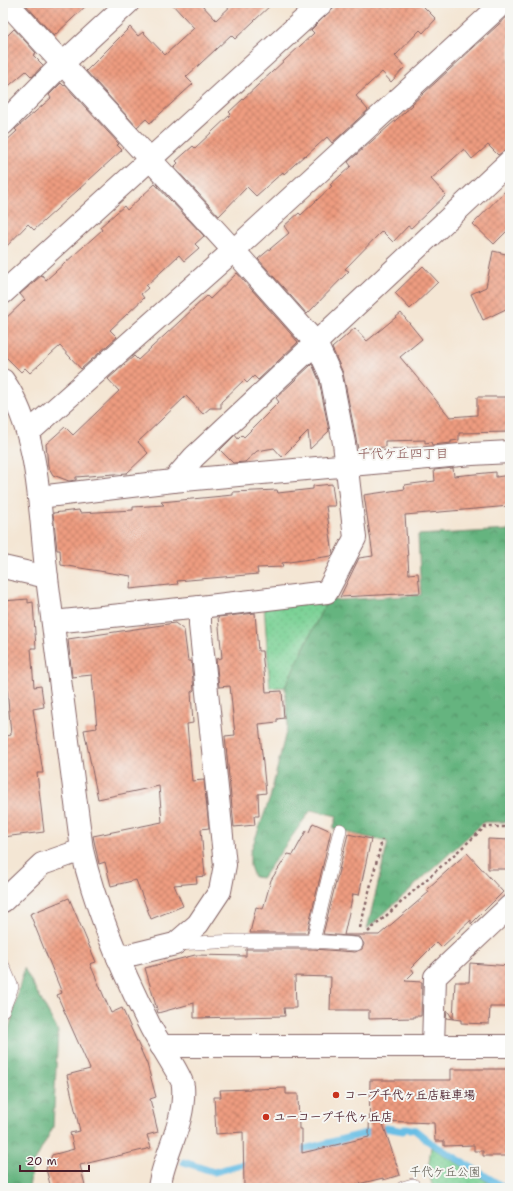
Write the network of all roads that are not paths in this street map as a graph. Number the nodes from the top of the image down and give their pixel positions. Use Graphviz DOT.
graph roads {
  1 [pos="7,3"];
  2 [pos="128,3"];
  3 [pos="322,3"];
  4 [pos="503,3"];
  5 [pos="62,64"];
  6 [pos="3,124"];
  7 [pos="151,160"];
  8 [pos="510,161"];
  9 [pos="234,250"];
  10 [pos="3,293"];
  11 [pos="316,343"];
  12 [pos="3,380"];
  13 [pos="28,433"];
  14 [pos="510,452"];
  15 [pos="346,465"];
  16 [pos="173,481"];
  17 [pos="39,497"];
  18 [pos="3,567"];
  19 [pos="47,577"];
  20 [pos="200,607"];
  21 [pos="53,622"];
  22 [pos="340,830"];
  23 [pos="82,850"];
  24 [pos="3,901"];
  25 [pos="510,906"];
  26 [pos="313,941"];
  27 [pos="175,944"];
  28 [pos="356,944"];
  29 [pos="118,958"];
  30 [pos="3,966"];
  31 [pos="3,1010"];
  32 [pos="161,1046"];
  33 [pos="433,1046"];
  34 [pos="510,1046"];
  35 [pos="159,1188"];
  36 [pos="403,1188"];
  37 [pos="413,1188"];
  1 -- 5 [label="street"];
  2 -- 5 [label="street"];
  3 -- 7 [label="street"];
  4 -- 9 [label="street"];
  5 -- 6 [label="street"];
  5 -- 7 [label="street"];
  7 -- 9 [label="street"];
  7 -- 10 [label="street"];
  8 -- 11 [label="street"];
  9 -- 11 [label="street"];
  9 -- 13 [label="street"];
  11 -- 15 [label="street"];
  11 -- 16 [label="street"];
  12 -- 13 [label="street"];
  13 -- 17 [label="street"];
  14 -- 15 [label="street"];
  15 -- 16 [label="street"];
  15 -- 20 [label="street"];
  16 -- 17 [label="street"];
  17 -- 19 [label="street"];
  18 -- 19 [label="street"];
  19 -- 21 [label="street"];
  20 -- 21 [label="street"];
  20 -- 27 [label="street"];
  21 -- 23 [label="street"];
  22 -- 26 [label="lane"];
  23 -- 24 [label="street"];
  23 -- 29 [label="street"];
  25 -- 33 [label="street"];
  26 -- 27 [label="lane"];
  26 -- 28 [label="lane"];
  27 -- 29 [label="street"];
  29 -- 32 [label="street"];
  30 -- 31 [label="lane"];
  32 -- 33 [label="street"];
  32 -- 35 [label="street"];
  33 -- 34 [label="street"];
  36 -- 37 [label="lane"];
}
